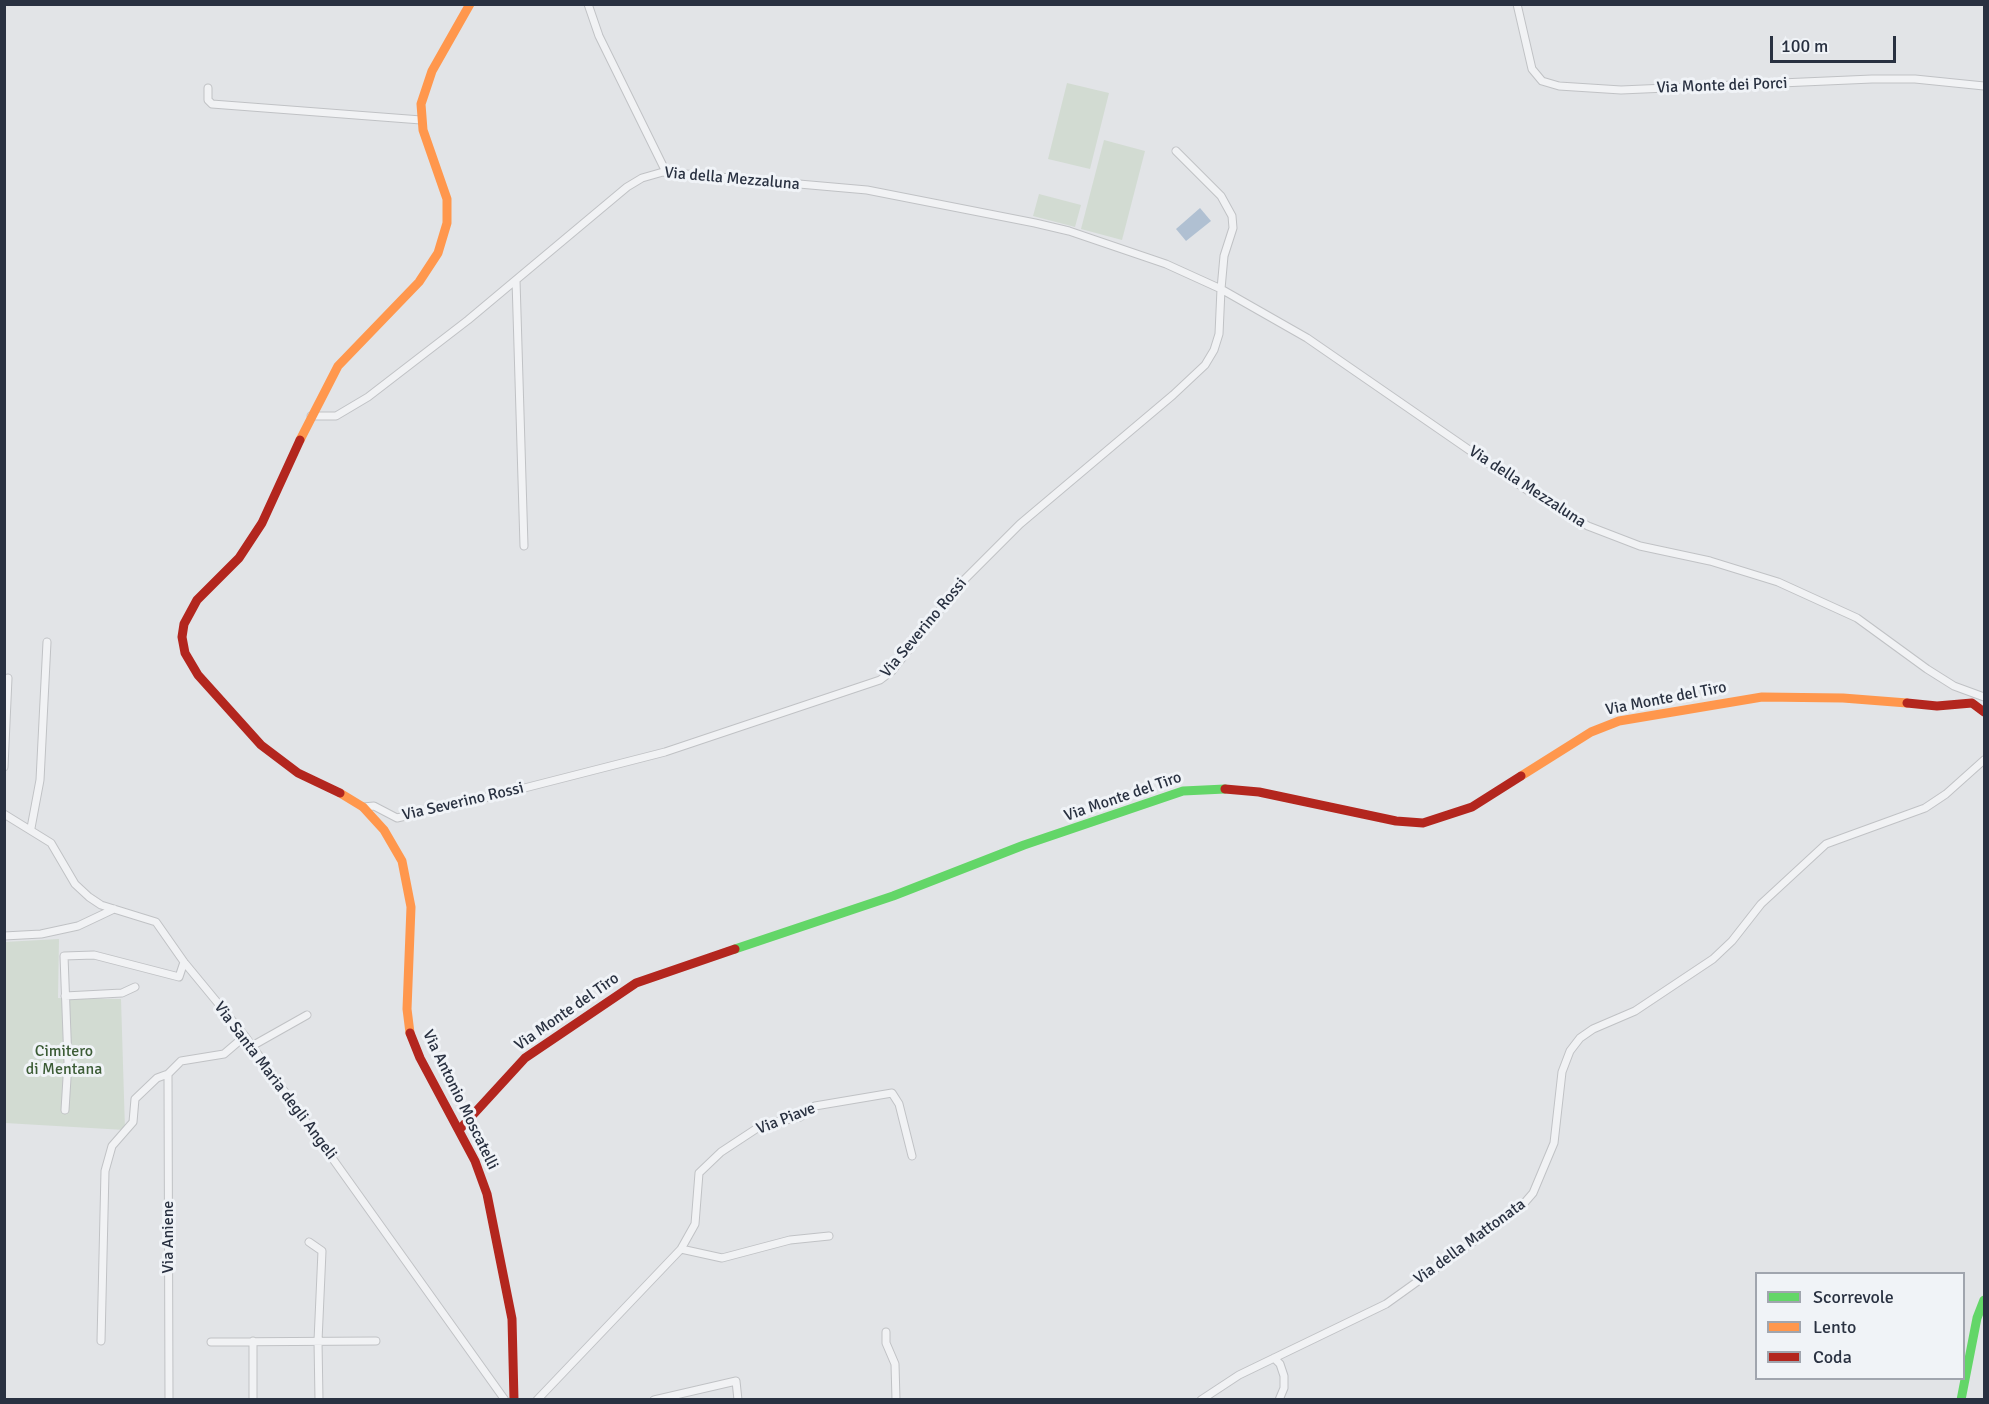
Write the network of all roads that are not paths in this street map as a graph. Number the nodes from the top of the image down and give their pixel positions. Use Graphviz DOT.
graph roads {
  1 [pos="470,4"];
  2 [pos="588,4"];
  3 [pos="1517,4"];
  4 [pos="1984,86"];
  5 [pos="208,88"];
  6 [pos="421,120"];
  7 [pos="1176,151"];
  8 [pos="666,172"];
  9 [pos="516,280"];
  10 [pos="1221,289"];
  11 [pos="311,416"];
  12 [pos="524,546"];
  13 [pos="47,642"];
  14 [pos="8,678"];
  15 [pos="1984,697"];
  16 [pos="1984,711"];
  17 [pos="1984,760"];
  18 [pos="4,767"];
  19 [pos="363,807"];
  20 [pos="4,814"];
  21 [pos="30,828"];
  22 [pos="114,909"];
  23 [pos="4,936"];
  24 [pos="184,962"];
  25 [pos="135,987"];
  26 [pos="65,996"];
  27 [pos="308,1015"];
  28 [pos="245,1036"];
  29 [pos="252,1046"];
  30 [pos="168,1074"];
  31 [pos="64,1110"];
  32 [pos="459,1130"];
  33 [pos="912,1156"];
  34 [pos="829,1236"];
  35 [pos="309,1242"];
  36 [pos="681,1249"];
  37 [pos="1984,1300"];
  38 [pos="886,1332"];
  39 [pos="101,1341"];
  40 [pos="211,1341"];
  41 [pos="253,1341"];
  42 [pos="318,1341"];
  43 [pos="376,1341"];
  44 [pos="1274,1358"];
  45 [pos="169,1400"];
  46 [pos="253,1400"];
  47 [pos="319,1400"];
  48 [pos="505,1400"];
  49 [pos="514,1400"];
  50 [pos="537,1400"];
  51 [pos="654,1400"];
  52 [pos="738,1400"];
  53 [pos="896,1400"];
  54 [pos="1201,1400"];
  55 [pos="1279,1400"];
  56 [pos="1961,1400"];
  1 -- 6 [label="street"];
  2 -- 8 [label="street"];
  3 -- 4 [label="street, Via Monte dei Porci"];
  5 -- 6 [label="street"];
  6 -- 11 [label="street, Via Antonio Moscatelli"];
  7 -- 10 [label="street"];
  8 -- 9 [label="street, Via della Mezzaluna"];
  8 -- 10 [label="street, Via della Mezzaluna"];
  9 -- 11 [label="street, Via della Mezzaluna"];
  9 -- 12 [label="street"];
  10 -- 15 [label="street, Via della Mezzaluna"];
  10 -- 19 [label="street, Via Severino Rossi"];
  11 -- 19 [label="street, Via Antonio Moscatelli"];
  13 -- 21 [label="street"];
  14 -- 18 [label="street"];
  16 -- 32 [label="street, Via Monte del Tiro"];
  17 -- 44 [label="street, Via della Mattonata"];
  19 -- 32 [label="street, Via Antonio Moscatelli"];
  20 -- 21 [label="street, Via Santa Maria degli Angeli"];
  21 -- 22 [label="street, Via Santa Maria degli Angeli"];
  22 -- 23 [label="street"];
  22 -- 24 [label="street, Via Santa Maria degli Angeli"];
  24 -- 26 [label="street"];
  24 -- 28 [label="street, Via Santa Maria degli Angeli"];
  25 -- 26 [label="street"];
  26 -- 31 [label="street"];
  27 -- 29 [label="street"];
  28 -- 29 [label="street, Via Santa Maria degli Angeli"];
  28 -- 30 [label="street"];
  29 -- 48 [label="street, Via Santa Maria degli Angeli"];
  30 -- 39 [label="street"];
  30 -- 45 [label="street, Via Aniene"];
  32 -- 49 [label="street, Via Antonio Moscatelli"];
  33 -- 36 [label="street, Via Piave"];
  34 -- 36 [label="street"];
  35 -- 42 [label="street"];
  36 -- 50 [label="street, Via Piave"];
  37 -- 56 [label="street"];
  38 -- 53 [label="street"];
  40 -- 41 [label="street"];
  41 -- 42 [label="street"];
  41 -- 46 [label="street"];
  42 -- 43 [label="street"];
  42 -- 47 [label="street"];
  44 -- 54 [label="street, Via della Mattonata"];
  44 -- 55 [label="street"];
  51 -- 52 [label="street"];
}
